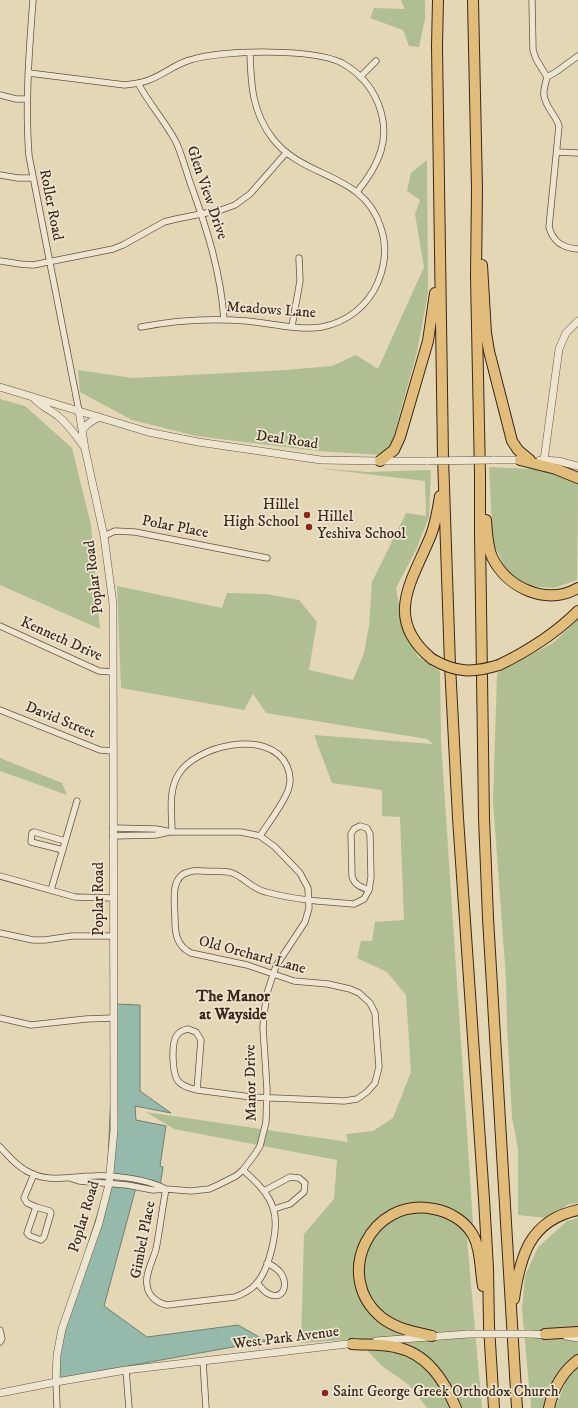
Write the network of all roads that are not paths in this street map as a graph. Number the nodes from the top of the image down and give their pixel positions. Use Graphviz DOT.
graph roads {
  1 [pos="33,0"];
  2 [pos="438,0"];
  3 [pos="473,0"];
  4 [pos="532,0"];
  5 [pos="250,53"];
  6 [pos="578,56"];
  7 [pos="376,61"];
  8 [pos="29,73"];
  9 [pos="547,76"];
  10 [pos="360,77"];
  11 [pos="138,83"];
  12 [pos="0,95"];
  13 [pos="28,99"];
  14 [pos="558,152"];
  15 [pos="286,153"];
  16 [pos="578,153"];
  17 [pos="0,174"];
  18 [pos="32,178"];
  19 [pos="477,189"];
  20 [pos="357,192"];
  21 [pos="202,214"];
  22 [pos="578,249"];
  23 [pos="300,258"];
  24 [pos="0,260"];
  25 [pos="440,260"];
  26 [pos="49,262"];
  27 [pos="224,320"];
  28 [pos="578,321"];
  29 [pos="141,326"];
  30 [pos="292,326"];
  31 [pos="0,387"];
  32 [pos="33,397"];
  33 [pos="79,411"];
  34 [pos="99,417"];
  35 [pos="83,429"];
  36 [pos="85,449"];
  37 [pos="525,460"];
  38 [pos="544,460"];
  39 [pos="380,461"];
  40 [pos="578,466"];
  41 [pos="480,475"];
  42 [pos="443,476"];
  43 [pos="578,478"];
  44 [pos="104,536"];
  45 [pos="266,558"];
  46 [pos="578,588"];
  47 [pos="578,611"];
  48 [pos="0,626"];
  49 [pos="113,672"];
  50 [pos="0,710"];
  51 [pos="113,751"];
  52 [pos="77,801"];
  53 [pos="113,832"];
  54 [pos="172,832"];
  55 [pos="260,836"];
  56 [pos="66,841"];
  57 [pos="63,850"];
  58 [pos="0,876"];
  59 [pos="51,890"];
  60 [pos="369,890"];
  61 [pos="113,898"];
  62 [pos="308,899"];
  63 [pos="0,933"];
  64 [pos="113,936"];
  65 [pos="273,975"];
  66 [pos="0,1018"];
  67 [pos="113,1018"];
  68 [pos="197,1090"];
  69 [pos="267,1098"];
  70 [pos="0,1147"];
  71 [pos="243,1170"];
  72 [pos="34,1174"];
  73 [pos="110,1180"];
  74 [pos="166,1189"];
  75 [pos="264,1191"];
  76 [pos="36,1207"];
  77 [pos="274,1209"];
  78 [pos="578,1210"];
  79 [pos="267,1263"];
  80 [pos="257,1284"];
  81 [pos="488,1312"];
  82 [pos="512,1315"];
  83 [pos="0,1330"];
  84 [pos="578,1332"];
  85 [pos="545,1334"];
  86 [pos="432,1336"];
  87 [pos="578,1338"];
  88 [pos="0,1342"];
  89 [pos="352,1344"];
  90 [pos="578,1360"];
  91 [pos="203,1361"];
  92 [pos="126,1370"];
  93 [pos="56,1382"];
  94 [pos="0,1393"];
  95 [pos="57,1408"];
  96 [pos="129,1408"];
  97 [pos="206,1408"];
  98 [pos="456,1408"];
  99 [pos="494,1408"];
  100 [pos="517,1408"];
  101 [pos="549,1408"];
  1 -- 8 [label="street, Roller Road"];
  2 -- 25 [label="highway"];
  3 -- 19 [label="highway"];
  4 -- 9 [label="street"];
  5 -- 10 [label="street"];
  5 -- 11 [label="street"];
  5 -- 15 [label="street, Meadows Lane"];
  6 -- 9 [label="street"];
  7 -- 10 [label="street"];
  8 -- 11 [label="street"];
  8 -- 13 [label="street, Roller Road"];
  9 -- 14 [label="street"];
  10 -- 20 [label="street"];
  11 -- 21 [label="street, Glen View Drive"];
  12 -- 13 [label="street"];
  13 -- 18 [label="street, Roller Road"];
  14 -- 16 [label="street"];
  14 -- 22 [label="street"];
  15 -- 20 [label="street, Meadows Lane"];
  15 -- 21 [label="street"];
  17 -- 18 [label="street"];
  18 -- 26 [label="street, Roller Road"];
  19 -- 37 [label="highway"];
  19 -- 41 [label="highway"];
  20 -- 30 [label="street, Meadows Lane"];
  21 -- 26 [label="street"];
  21 -- 27 [label="street, Glen View Drive"];
  23 -- 30 [label="street"];
  24 -- 26 [label="street"];
  25 -- 39 [label="highway"];
  25 -- 42 [label="highway"];
  26 -- 33 [label="street, Roller Road"];
  27 -- 29 [label="street, Meadows Lane"];
  27 -- 30 [label="street, Meadows Lane"];
  28 -- 38 [label="street"];
  31 -- 32 [label="street, Deal Road"];
  32 -- 33 [label="street, Deal Road"];
  32 -- 36 [label="street"];
  33 -- 34 [label="street, Deal Road"];
  33 -- 35 [label="street, Poplar Road"];
  34 -- 35 [label="street"];
  34 -- 39 [label="street, Deal Road"];
  35 -- 36 [label="street, Poplar Road"];
  36 -- 44 [label="street, Poplar Road"];
  37 -- 38 [label="street, Deal Road"];
  37 -- 39 [label="street, Deal Road, bridge"];
  37 -- 43 [label="highway"];
  38 -- 40 [label="street, Deal Road"];
  41 -- 46 [label="highway"];
  41 -- 82 [label="highway"];
  42 -- 47 [label="highway, bridge"];
  42 -- 81 [label="highway"];
  44 -- 45 [label="street, Polar Place"];
  44 -- 49 [label="street, Poplar Road"];
  48 -- 49 [label="street, Kenneth Drive"];
  49 -- 51 [label="street, Poplar Road"];
  50 -- 51 [label="street, David Street"];
  51 -- 53 [label="street, Poplar Road"];
  52 -- 56 [label="street"];
  53 -- 54 [label="street, Manor Drive"];
  53 -- 61 [label="street, Poplar Road"];
  54 -- 55 [label="street, Manor Drive"];
  54 -- 55 [label="street"];
  55 -- 62 [label="street, Manor Drive"];
  56 -- 57 [label="street"];
  56 -- 57 [label="street"];
  57 -- 59 [label="street"];
  58 -- 59 [label="street"];
  59 -- 61 [label="street"];
  60 -- 60 [label="street"];
  60 -- 62 [label="street, Old Orchard Lane"];
  61 -- 64 [label="street, Poplar Road"];
  62 -- 65 [label="street, Manor Drive"];
  62 -- 65 [label="street, Old Orchard Lane"];
  63 -- 64 [label="street"];
  64 -- 67 [label="street, Poplar Road"];
  65 -- 69 [label="street, Manor Drive"];
  65 -- 69 [label="street, Old Orchard Lane"];
  66 -- 67 [label="street"];
  67 -- 73 [label="street, Poplar Road"];
  68 -- 68 [label="street, Old Orchard Lane"];
  68 -- 69 [label="street, Old Orchard Lane"];
  69 -- 71 [label="street, Manor Drive"];
  70 -- 72 [label="street, Manor Drive"];
  71 -- 74 [label="street, Manor Drive"];
  71 -- 75 [label="street"];
  72 -- 73 [label="street, Manor Drive"];
  72 -- 76 [label="street"];
  73 -- 74 [label="street, Manor Drive"];
  73 -- 93 [label="street, Poplar Road"];
  74 -- 80 [label="street, Gimbel Place"];
  75 -- 77 [label="street"];
  75 -- 77 [label="street"];
  76 -- 76 [label="street"];
  77 -- 79 [label="street"];
  78 -- 82 [label="highway"];
  79 -- 80 [label="street"];
  79 -- 80 [label="street"];
  81 -- 86 [label="highway"];
  81 -- 99 [label="highway"];
  82 -- 100 [label="highway"];
  83 -- 88 [label="street"];
  84 -- 85 [label="highway"];
  85 -- 86 [label="street, West Park Avenue, bridge"];
  85 -- 87 [label="street, West Park Avenue"];
  86 -- 89 [label="street, West Park Avenue"];
  89 -- 91 [label="street, West Park Avenue"];
  89 -- 98 [label="highway"];
  90 -- 101 [label="highway"];
  91 -- 92 [label="street, West Park Avenue"];
  91 -- 97 [label="street"];
  92 -- 93 [label="street, West Park Avenue"];
  92 -- 96 [label="street"];
  93 -- 94 [label="street, West Park Avenue"];
  93 -- 95 [label="street"];
}
